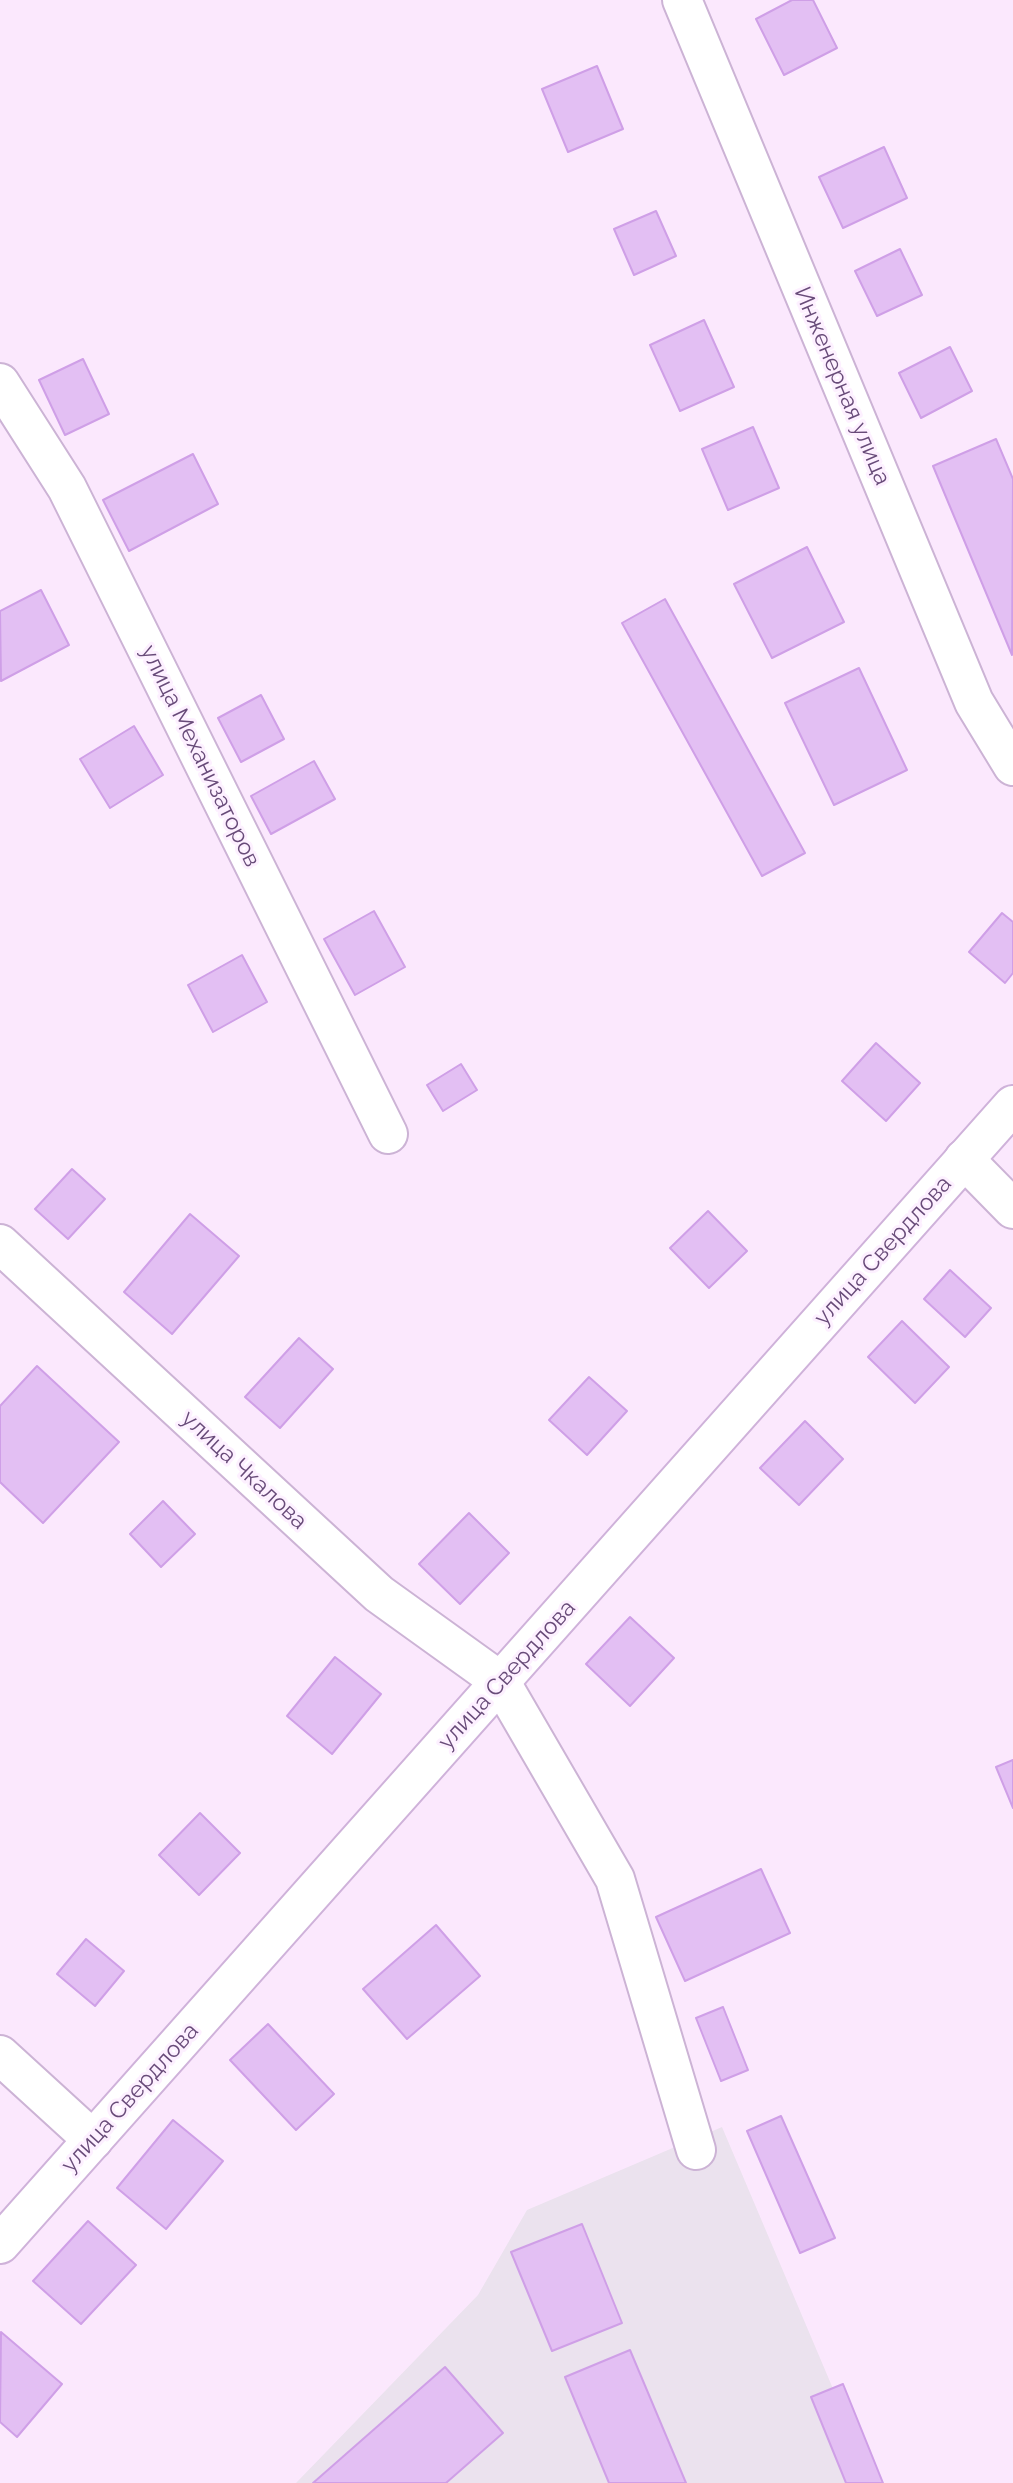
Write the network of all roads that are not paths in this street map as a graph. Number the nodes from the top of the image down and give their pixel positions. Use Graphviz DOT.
graph roads {
  1 [pos="681,0"];
  2 [pos="0,383"];
  3 [pos="1013,766"];
  4 [pos="1013,1105"];
  5 [pos="388,1134"];
  6 [pos="964,1160"];
  7 [pos="1013,1209"];
  8 [pos="0,1244"];
  9 [pos="500,1681"];
  10 [pos="0,2055"];
  11 [pos="93,2140"];
  12 [pos="696,2150"];
  13 [pos="0,2244"];
  1 -- 3 [label="street, Инженерная улица"];
  2 -- 5 [label="street, улица Механизаторов"];
  4 -- 6 [label="street, улица Свердлова"];
  6 -- 7 [label="street"];
  6 -- 9 [label="street, улица Свердлова"];
  8 -- 9 [label="street, улица Чкалова"];
  9 -- 11 [label="street, улица Свердлова"];
  9 -- 12 [label="street"];
  10 -- 11 [label="street"];
  11 -- 13 [label="street, улица Свердлова"];
}
